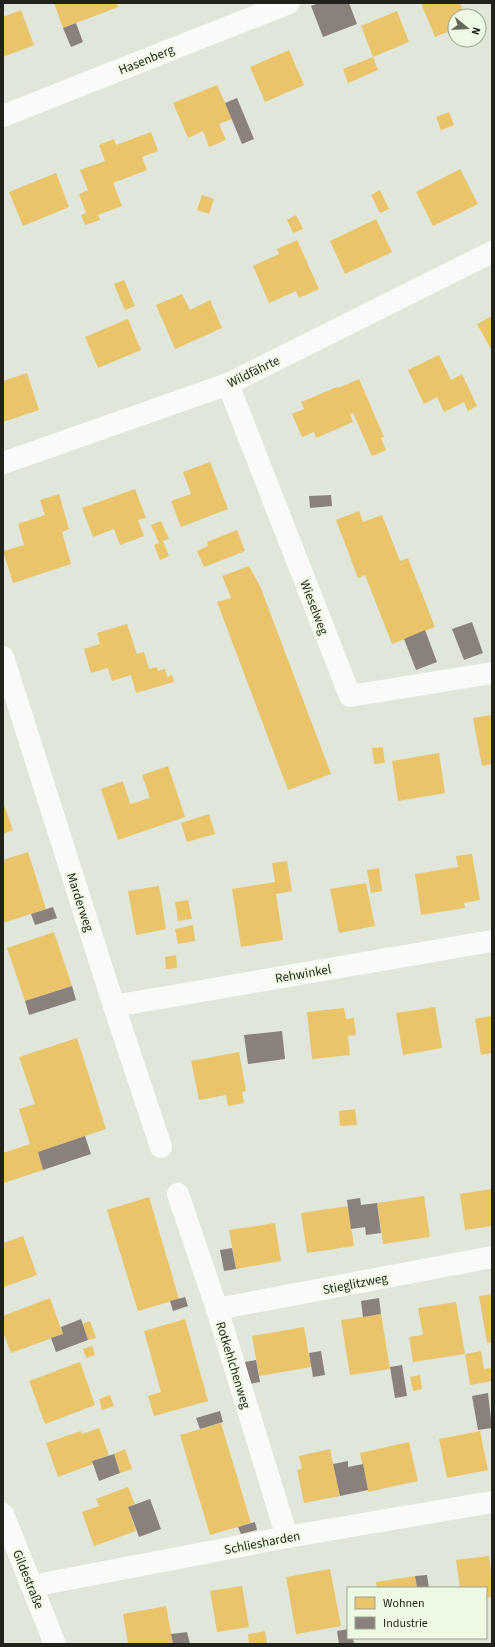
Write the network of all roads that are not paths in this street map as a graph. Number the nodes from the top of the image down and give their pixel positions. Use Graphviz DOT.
graph roads {
  1 [pos="289,3"];
  2 [pos="3,116"];
  3 [pos="492,252"];
  4 [pos="228,384"];
  5 [pos="3,463"];
  6 [pos="3,657"];
  7 [pos="492,673"];
  8 [pos="492,941"];
  9 [pos="114,1006"];
  10 [pos="161,1147"];
  11 [pos="178,1194"];
  12 [pos="492,1257"];
  13 [pos="217,1309"];
  14 [pos="492,1502"];
  15 [pos="3,1514"];
  16 [pos="287,1537"];
  17 [pos="32,1586"];
  18 [pos="55,1644"];
  1 -- 2 [label="street, Hasenberg"];
  3 -- 4 [label="street, Wildfährte"];
  4 -- 5 [label="street, Wildfährte"];
  4 -- 7 [label="street, Wieselweg"];
  6 -- 9 [label="street, Marderweg"];
  8 -- 9 [label="street, Rehwinkel"];
  9 -- 10 [label="street, Marderweg"];
  11 -- 13 [label="street, Rotkehlchenweg"];
  12 -- 13 [label="street, Stieglitzweg"];
  13 -- 16 [label="street, Rotkehlchenweg"];
  14 -- 16 [label="street, Schliesharden"];
  15 -- 17 [label="street, Gildestraße"];
  16 -- 17 [label="street, Schliesharden"];
  17 -- 18 [label="street, Gildestraße"];
}
